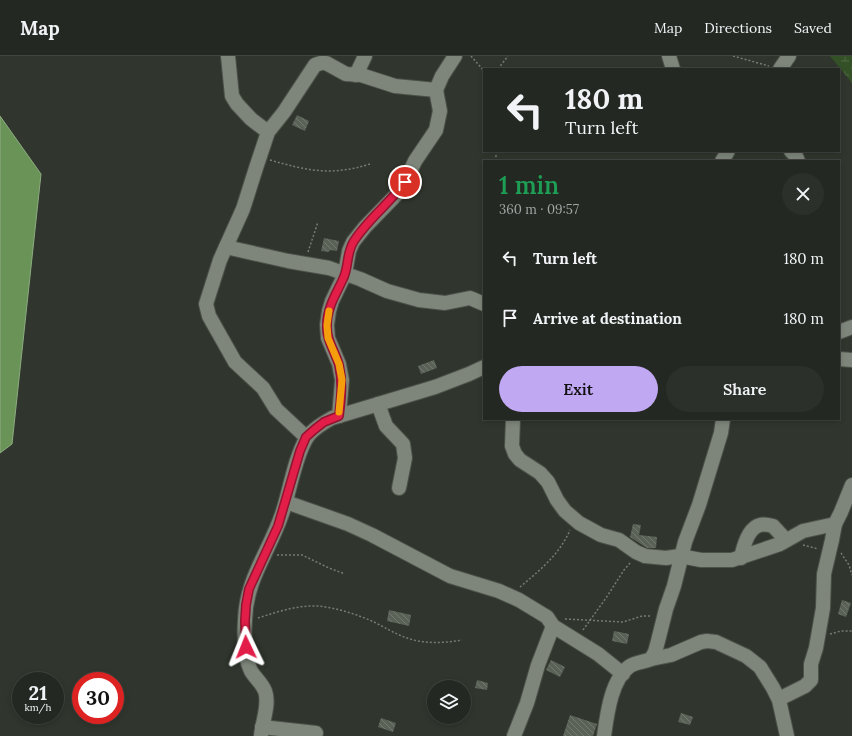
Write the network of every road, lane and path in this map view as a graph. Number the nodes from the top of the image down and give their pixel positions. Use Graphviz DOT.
graph roads {
  1 [pos="228,56"];
  2 [pos="365,56"];
  3 [pos="455,56"];
  4 [pos="471,56"];
  5 [pos="508,56"];
  6 [pos="669,56"];
  7 [pos="733,56"];
  8 [pos="789,56"];
  9 [pos="499,68"];
  10 [pos="673,68"];
  11 [pos="776,68"];
  12 [pos="483,70"];
  13 [pos="356,75"];
  14 [pos="436,90"];
  15 [pos="268,132"];
  16 [pos="260,157"];
  17 [pos="370,164"];
  18 [pos="318,222"];
  19 [pos="226,247"];
  20 [pos="306,264"];
  21 [pos="346,274"];
  22 [pos="483,304"];
  23 [pos="852,327"];
  24 [pos="840,332"];
  25 [pos="840,359"];
  26 [pos="852,360"];
  27 [pos="483,367"];
  28 [pos="378,404"];
  29 [pos="339,416"];
  30 [pos="513,420"];
  31 [pos="722,420"];
  32 [pos="306,437"];
  33 [pos="852,485"];
  34 [pos="399,488"];
  35 [pos="286,502"];
  36 [pos="573,519"];
  37 [pos="834,524"];
  38 [pos="787,539"];
  39 [pos="831,545"];
  40 [pos="641,555"];
  41 [pos="263,556"];
  42 [pos="680,556"];
  43 [pos="740,558"];
  44 [pos="345,574"];
  45 [pos="852,575"];
  46 [pos="510,596"];
  47 [pos="664,615"];
  48 [pos="245,621"];
  49 [pos="590,621"];
  50 [pos="550,622"];
  51 [pos="852,631"];
  52 [pos="818,635"];
  53 [pos="462,640"];
  54 [pos="578,640"];
  55 [pos="651,659"];
  56 [pos="622,674"];
  57 [pos="779,699"];
  58 [pos="261,732"];
  59 [pos="316,733"];
  60 [pos="514,736"];
  61 [pos="604,736"];
  62 [pos="787,736"];
  1 -- 15 [label="street"];
  2 -- 13 [label="street"];
  3 -- 14 [label="street"];
  4 -- 12 [label="path"];
  5 -- 9 [label="path"];
  6 -- 10 [label="street"];
  7 -- 11 [label="path"];
  8 -- 11 [label="street"];
  13 -- 14 [label="street"];
  13 -- 15 [label="street"];
  14 -- 21 [label="street"];
  15 -- 16 [label="street"];
  16 -- 17 [label="path"];
  16 -- 19 [label="street"];
  18 -- 20 [label="path"];
  19 -- 20 [label="street"];
  19 -- 32 [label="street"];
  20 -- 21 [label="street"];
  21 -- 22 [label="street"];
  21 -- 29 [label="street"];
  23 -- 24 [label="street"];
  25 -- 26 [label="street"];
  27 -- 28 [label="street"];
  28 -- 29 [label="street"];
  28 -- 34 [label="street"];
  29 -- 32 [label="street"];
  30 -- 36 [label="street"];
  31 -- 42 [label="street"];
  32 -- 35 [label="street"];
  33 -- 37 [label="street"];
  35 -- 41 [label="street"];
  35 -- 46 [label="street"];
  36 -- 40 [label="street"];
  36 -- 46 [label="path"];
  37 -- 38 [label="street"];
  37 -- 39 [label="street"];
  38 -- 39 [label="path"];
  38 -- 43 [label="street"];
  38 -- 43 [label="street"];
  39 -- 45 [label="path"];
  39 -- 52 [label="street"];
  40 -- 42 [label="street"];
  40 -- 49 [label="path"];
  41 -- 44 [label="path"];
  41 -- 48 [label="street"];
  42 -- 43 [label="street"];
  42 -- 47 [label="street"];
  46 -- 50 [label="street"];
  47 -- 49 [label="path"];
  47 -- 55 [label="street"];
  48 -- 53 [label="path"];
  48 -- 58 [label="street"];
  49 -- 50 [label="path"];
  49 -- 54 [label="path"];
  50 -- 54 [label="street"];
  50 -- 60 [label="street"];
  51 -- 52 [label="path"];
  52 -- 57 [label="street"];
  54 -- 56 [label="street"];
  55 -- 56 [label="street"];
  55 -- 57 [label="street"];
  56 -- 61 [label="street"];
  57 -- 62 [label="street"];
  58 -- 59 [label="street"];
}
